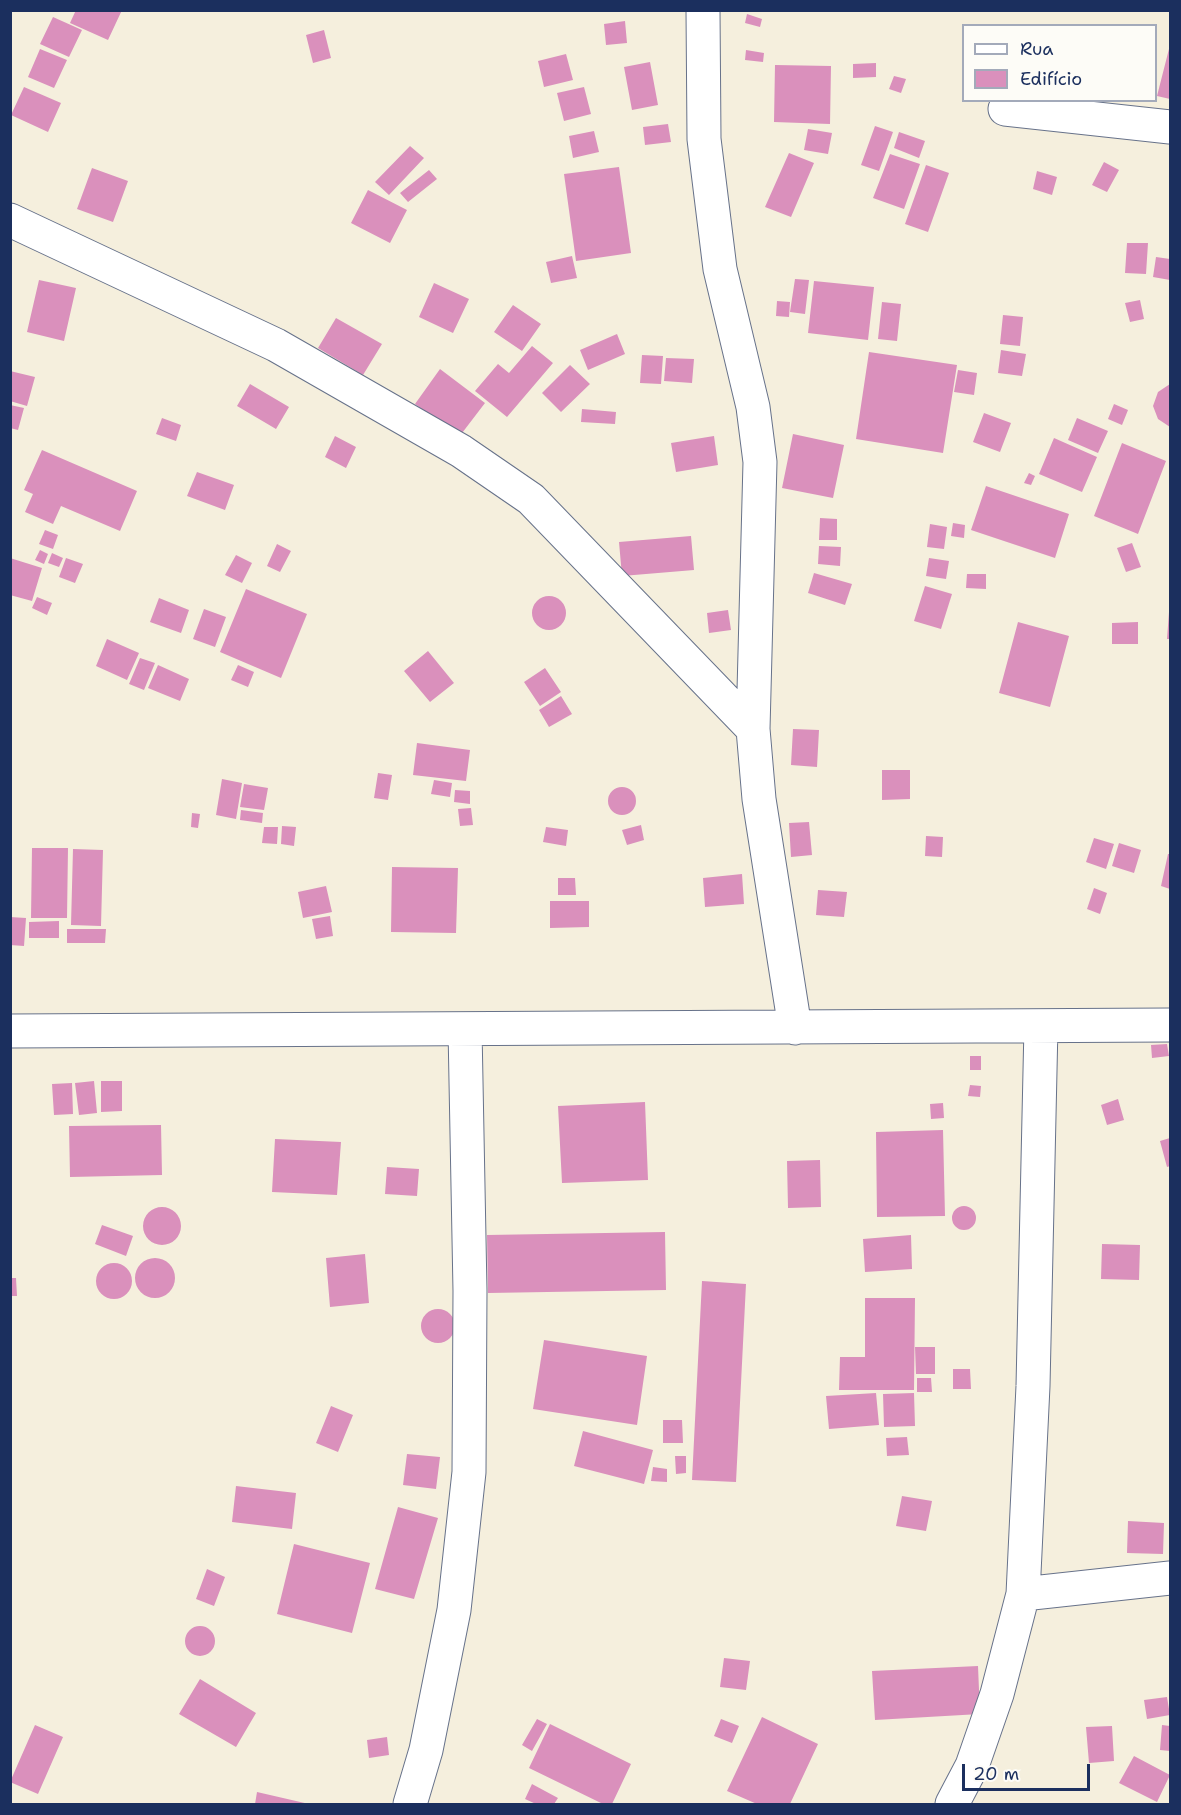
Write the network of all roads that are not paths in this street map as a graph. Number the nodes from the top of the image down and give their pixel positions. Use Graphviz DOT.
graph roads {
  1 [pos="703,10"];
  2 [pos="1005,109"];
  3 [pos="1170,127"];
  4 [pos="10,220"];
  5 [pos="753,729"];
  6 [pos="1170,1025"];
  7 [pos="1041,1026"];
  8 [pos="795,1028"];
  9 [pos="465,1029"];
  10 [pos="10,1031"];
  11 [pos="1170,1578"];
  12 [pos="1023,1594"];
  13 [pos="410,1804"];
  14 [pos="952,1804"];
  1 -- 5 [label="street"];
  2 -- 3 [label="street"];
  4 -- 5 [label="street"];
  5 -- 8 [label="street"];
  6 -- 7 [label="street"];
  7 -- 8 [label="street"];
  7 -- 12 [label="street"];
  8 -- 9 [label="street"];
  9 -- 10 [label="street"];
  9 -- 13 [label="street"];
  11 -- 12 [label="street"];
  12 -- 14 [label="street"];
}
